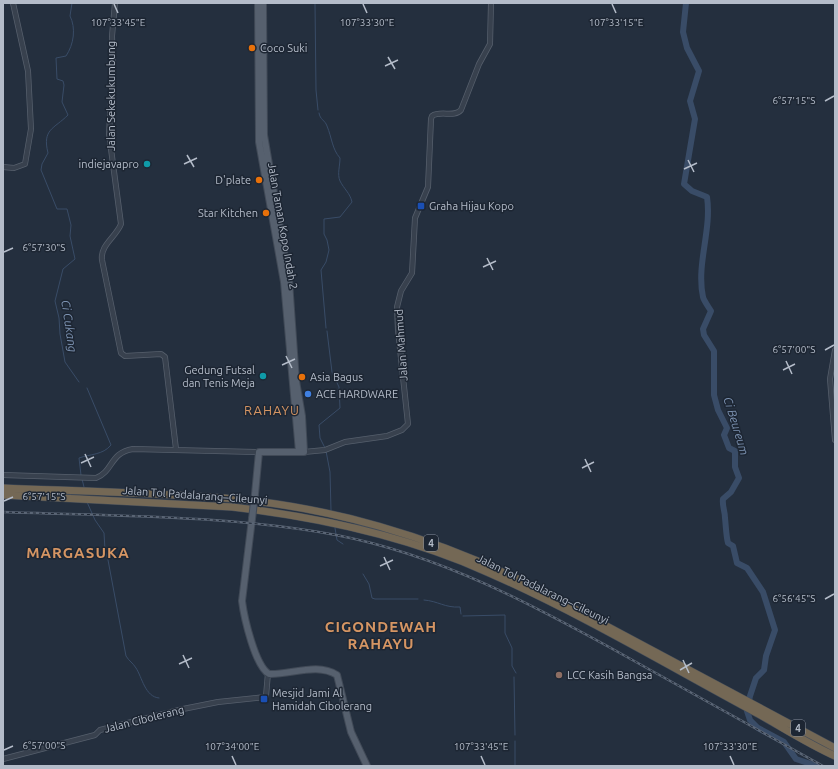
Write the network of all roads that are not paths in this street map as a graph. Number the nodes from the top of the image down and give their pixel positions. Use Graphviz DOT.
graph roads {
  1 [pos="12,3"];
  2 [pos="115,3"];
  3 [pos="258,3"];
  4 [pos="263,3"];
  5 [pos="491,3"];
  6 [pos="3,168"];
  7 [pos="290,325"];
  8 [pos="835,350"];
  9 [pos="835,440"];
  10 [pos="176,449"];
  11 [pos="259,452"];
  12 [pos="302,452"];
  13 [pos="3,475"];
  14 [pos="3,488"];
  15 [pos="3,495"];
  16 [pos="78,495"];
  17 [pos="268,673"];
  18 [pos="760,711"];
  19 [pos="835,748"];
  20 [pos="835,757"];
  21 [pos="3,759"];
  22 [pos="367,766"];
  1 -- 6 [label="street"];
  2 -- 10 [label="street, Jalan Sekekukumbung"];
  3 -- 7 [label="main road, Jalan Taman Kopo Indah 2"];
  4 -- 7 [label="main road, Jalan Taman Kopo Indah 2"];
  5 -- 12 [label="street, Jalan Mahmud"];
  7 -- 12 [label="main road, Jalan Taman Kopo Indah 2"];
  8 -- 9 [label="street"];
  10 -- 11 [label="street"];
  10 -- 13 [label="street"];
  11 -- 12 [label="main road"];
  11 -- 17 [label="main road, bridge"];
  14 -- 16 [label="highway, Jalan Tol Padalarang–Cileunyi / 4"];
  15 -- 16 [label="highway, Jalan Tol Padalarang–Cileunyi / 4"];
  16 -- 18 [label="highway, Jalan Tol Padalarang–Cileunyi / 4"];
  17 -- 21 [label="street, Jalan Cibolerang"];
  17 -- 22 [label="main road"];
  18 -- 19 [label="highway, Jalan Tol Padalarang–Cileunyi / 4"];
  18 -- 20 [label="highway, Jalan Tol Padalarang–Cileunyi / 4"];
}
